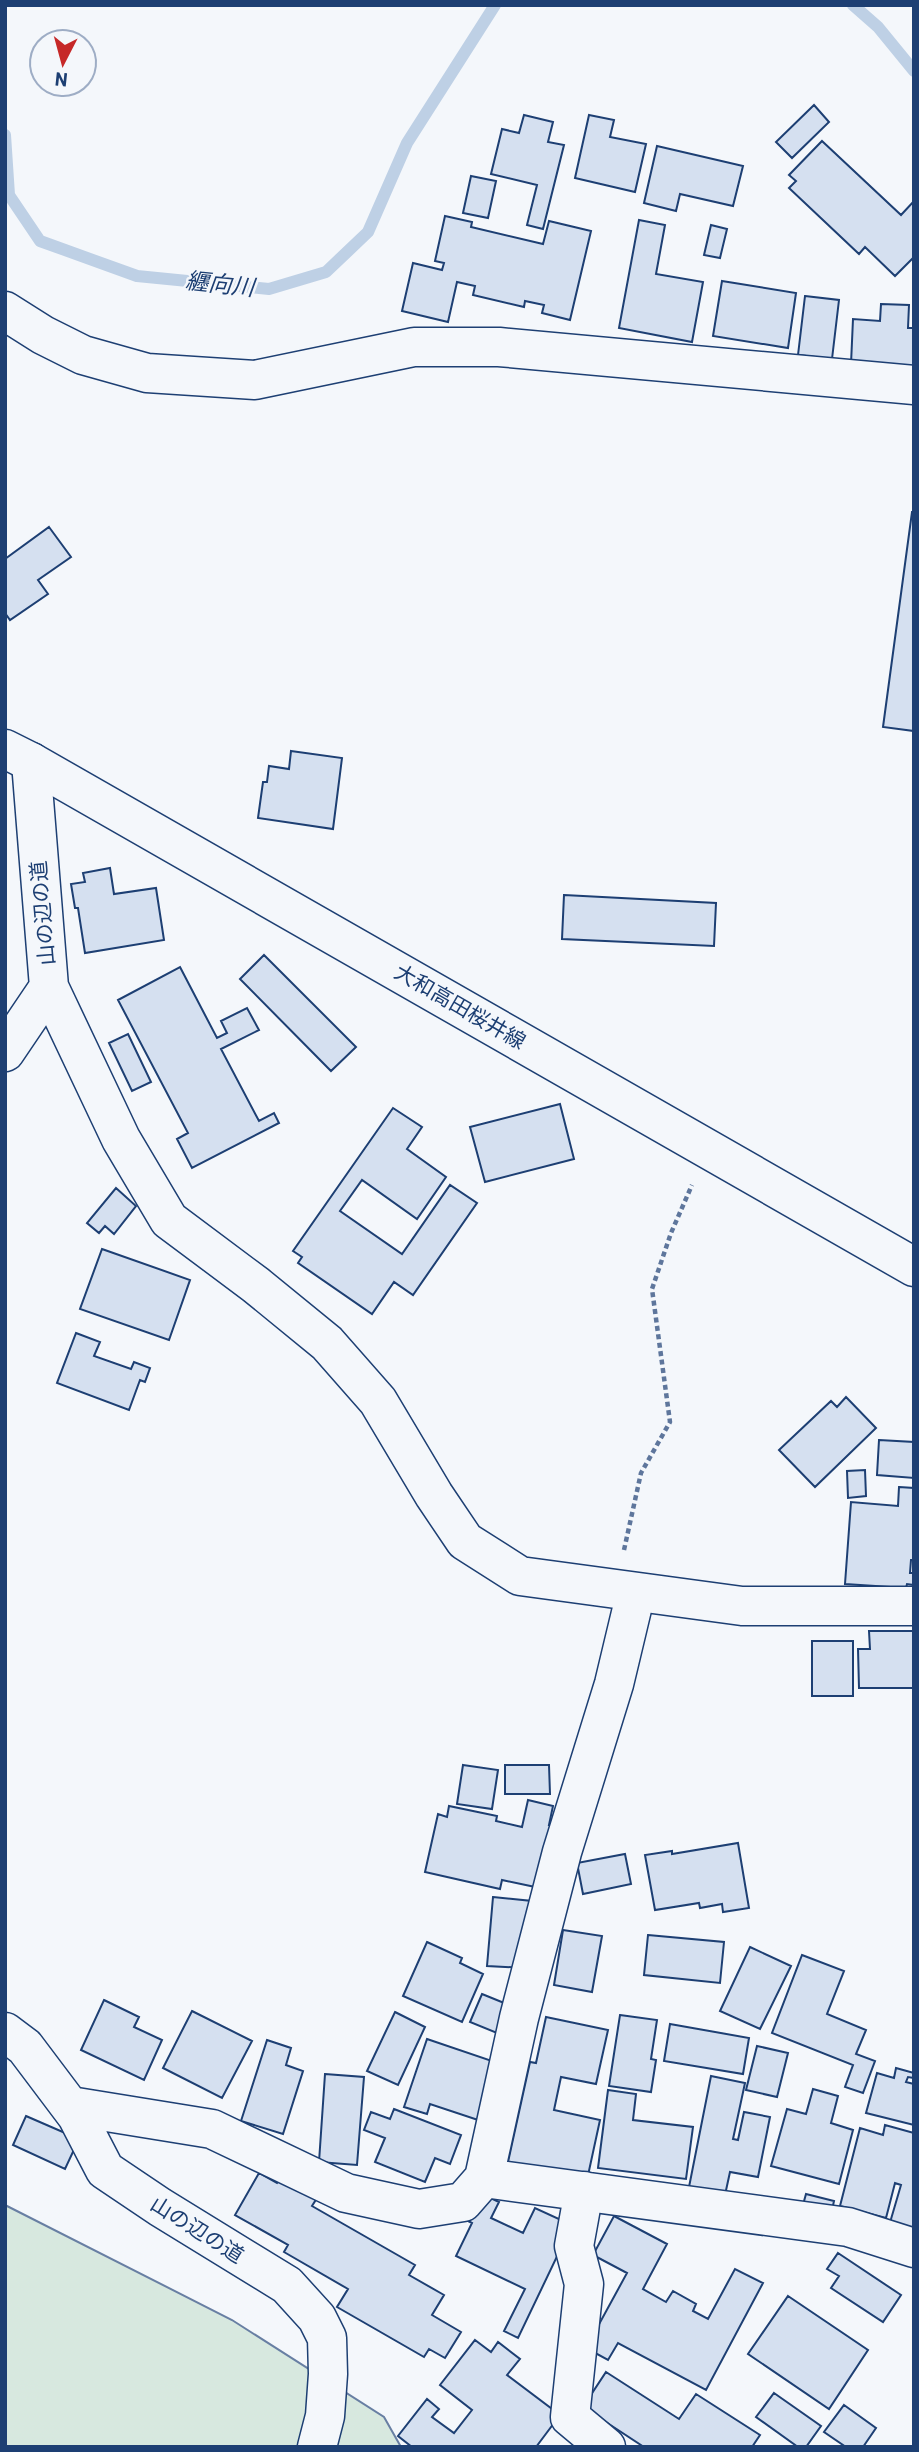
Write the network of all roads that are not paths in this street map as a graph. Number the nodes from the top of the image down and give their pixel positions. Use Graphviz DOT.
graph roads {
  1 [pos="5,311"];
  2 [pos="914,385"];
  3 [pos="18,755"];
  4 [pos="49,988"];
  5 [pos="5,1052"];
  6 [pos="914,1267"];
  7 [pos="626,1590"];
  8 [pos="914,1606"];
  9 [pos="5,2032"];
  10 [pos="70,2106"];
  11 [pos="484,2178"];
  12 [pos="584,2191"];
  13 [pos="914,2248"];
  14 [pos="317,2447"];
  15 [pos="606,2447"];
  1 -- 2 [label="street"];
  3 -- 4 [label="street, 山の辺の道"];
  3 -- 6 [label="street, 大和高田桜井線"];
  4 -- 5 [label="street, 山の辺の道"];
  4 -- 7 [label="street"];
  7 -- 8 [label="street"];
  7 -- 11 [label="street"];
  9 -- 10 [label="street, 山の辺の道"];
  10 -- 11 [label="street"];
  10 -- 14 [label="street, 山の辺の道"];
  11 -- 12 [label="street"];
  12 -- 13 [label="street"];
  12 -- 15 [label="street"];
}
